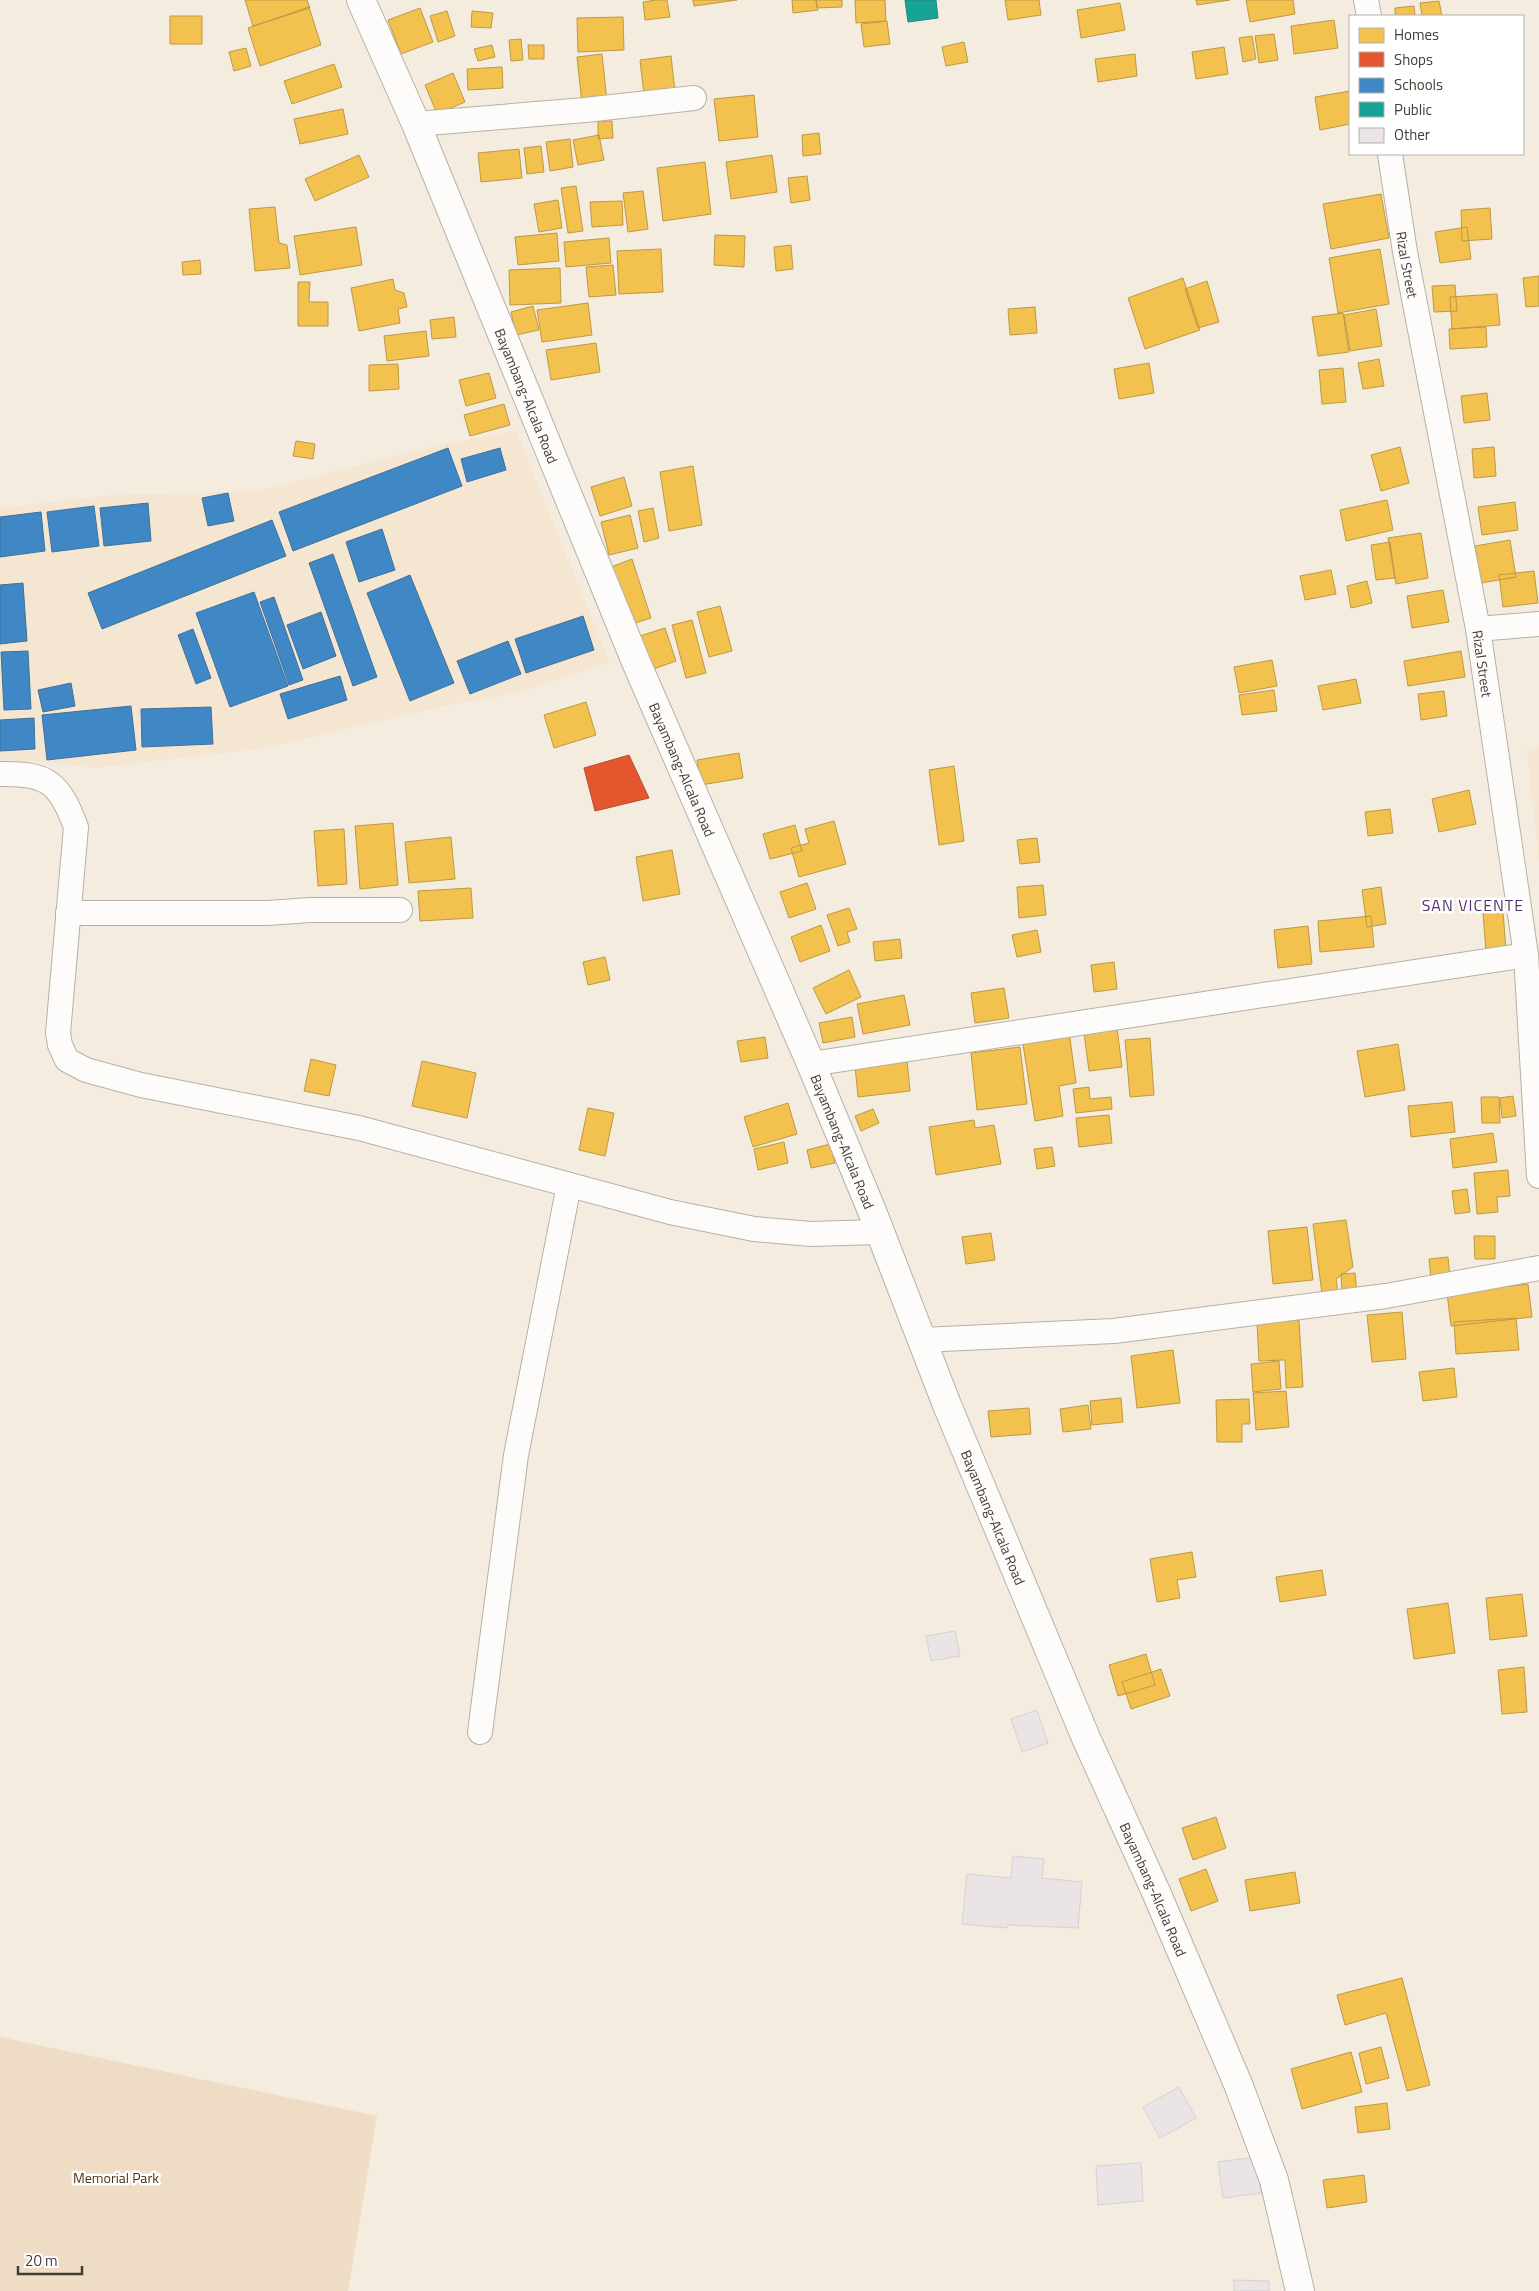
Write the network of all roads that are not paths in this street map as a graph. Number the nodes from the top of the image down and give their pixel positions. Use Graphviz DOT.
graph roads {
  1 [pos="361,0"];
  2 [pos="1366,0"];
  3 [pos="1369,15"];
  4 [pos="694,98"];
  5 [pos="416,124"];
  6 [pos="1390,155"];
  7 [pos="1539,624"];
  8 [pos="1478,629"];
  9 [pos="0,774"];
  10 [pos="400,910"];
  11 [pos="68,912"];
  12 [pos="1526,955"];
  13 [pos="811,1064"];
  14 [pos="1539,1176"];
  15 [pos="569,1185"];
  16 [pos="878,1232"];
  17 [pos="1539,1268"];
  18 [pos="922,1340"];
  19 [pos="480,1732"];
  20 [pos="1300,2291"];
  1 -- 5 [label="main road, Bayambang-Alcala Road"];
  2 -- 3 [label="street"];
  4 -- 5 [label="street"];
  5 -- 13 [label="main road, Bayambang-Alcala Road"];
  6 -- 8 [label="street, Rizal Street"];
  7 -- 8 [label="street"];
  8 -- 12 [label="street, Rizal Street"];
  9 -- 11 [label="street"];
  10 -- 11 [label="street"];
  11 -- 15 [label="street"];
  12 -- 13 [label="street"];
  12 -- 14 [label="street, Rizal Street"];
  13 -- 16 [label="main road, Bayambang-Alcala Road"];
  15 -- 16 [label="street"];
  15 -- 19 [label="street"];
  16 -- 18 [label="main road, Bayambang-Alcala Road"];
  17 -- 18 [label="street"];
  18 -- 20 [label="main road, Bayambang-Alcala Road"];
}
